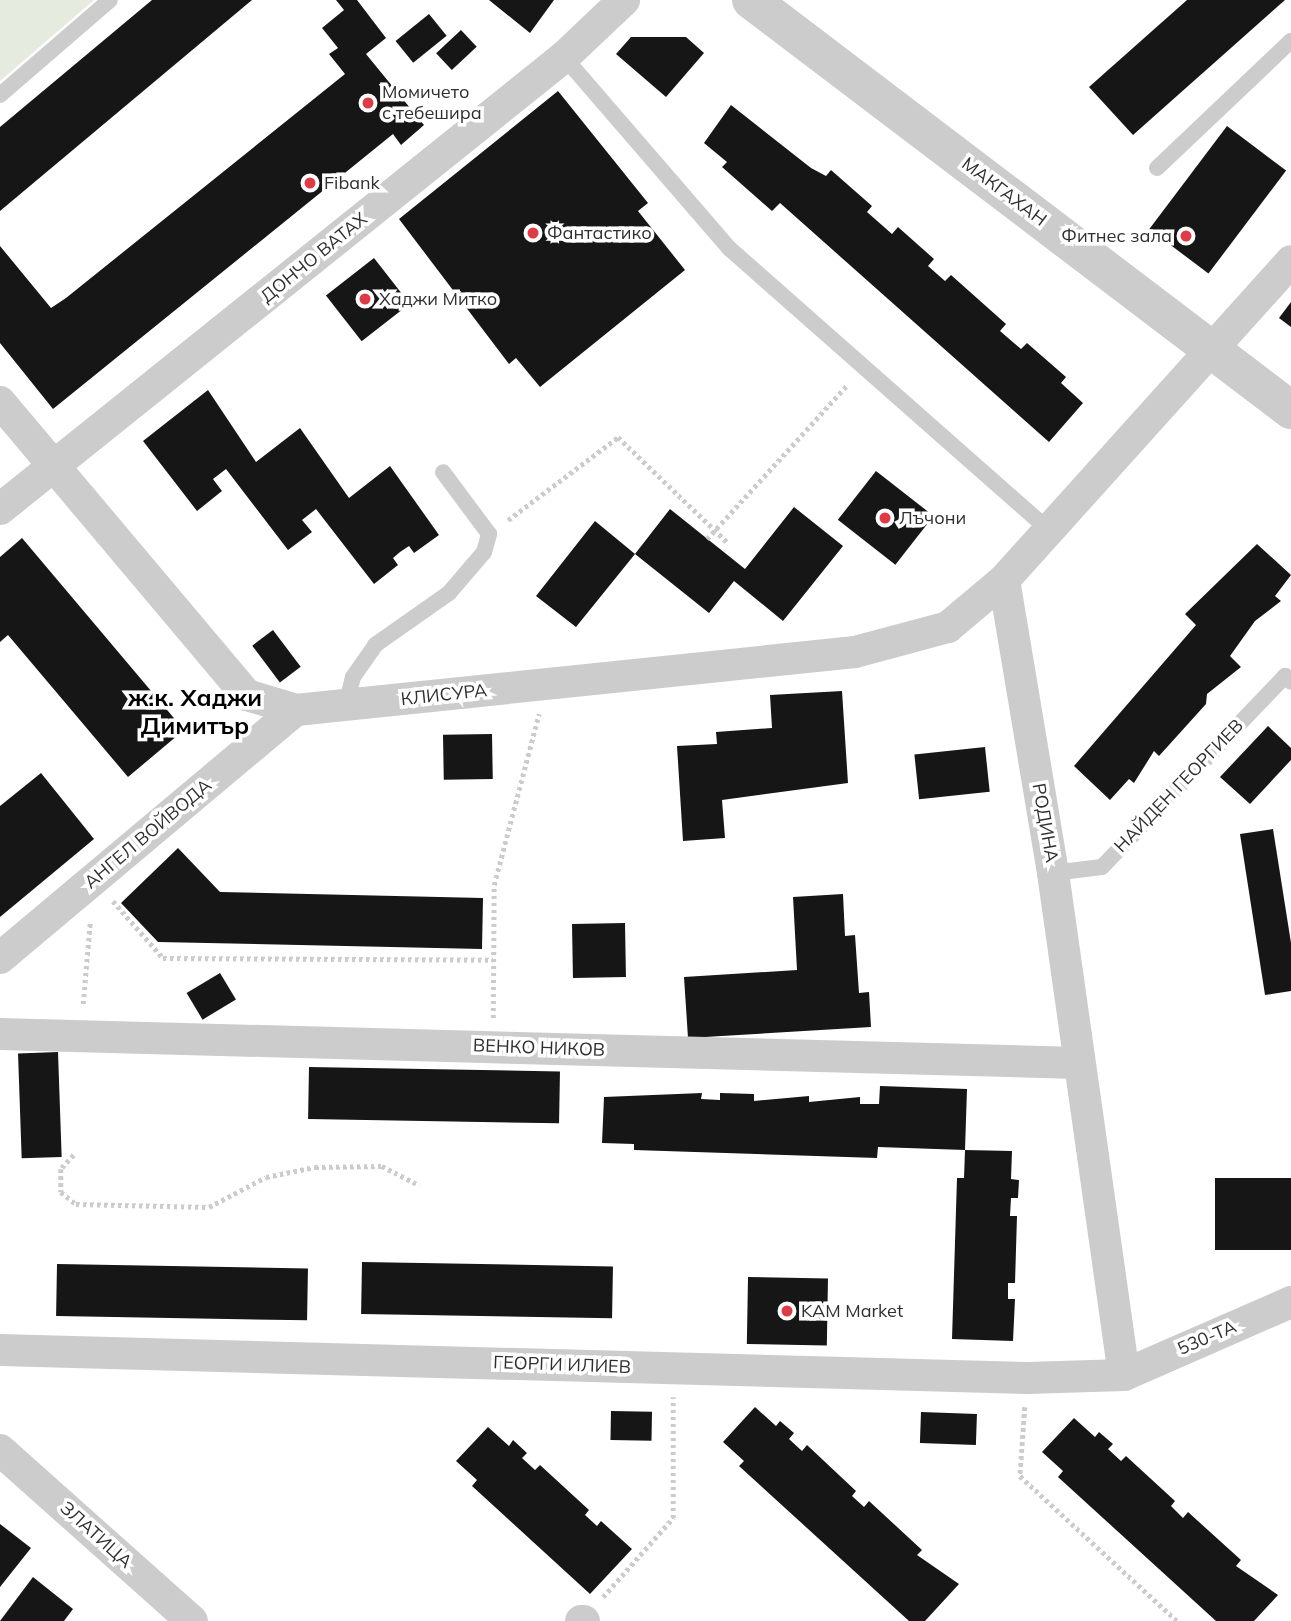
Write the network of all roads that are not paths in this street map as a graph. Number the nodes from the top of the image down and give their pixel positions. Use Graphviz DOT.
graph roads {
  1 [pos="110,0"];
  2 [pos="624,0"];
  3 [pos="751,0"];
  4 [pos="1291,41"];
  5 [pos="564,57"];
  6 [pos="0,95"];
  7 [pos="1157,168"];
  8 [pos="1291,261"];
  9 [pos="1211,350"];
  10 [pos="0,402"];
  11 [pos="1291,410"];
  12 [pos="55,466"];
  13 [pos="443,472"];
  14 [pos="0,509"];
  15 [pos="1049,530"];
  16 [pos="1004,580"];
  17 [pos="1291,682"];
  18 [pos="346,705"];
  19 [pos="296,710"];
  20 [pos="1054,873"];
  21 [pos="0,958"];
  22 [pos="0,1034"];
  23 [pos="1077,1063"];
  24 [pos="1291,1302"];
  25 [pos="0,1350"];
  26 [pos="1124,1375"];
  27 [pos="0,1450"];
  28 [pos="191,1621"];
  1 -- 6 [label="lane"];
  2 -- 5 [label="street, ДОНЧО ВАТАХ"];
  3 -- 9 [label="street, МАКГАХАН"];
  4 -- 7 [label="lane"];
  5 -- 12 [label="street, ДОНЧО ВАТАХ"];
  5 -- 15 [label="lane"];
  8 -- 9 [label="street"];
  9 -- 11 [label="street, МАКГАХАН"];
  9 -- 15 [label="street"];
  10 -- 12 [label="street, КЛИСУРА"];
  12 -- 14 [label="street, ДОНЧО ВАТАХ"];
  12 -- 19 [label="street, КЛИСУРА"];
  13 -- 18 [label="lane"];
  15 -- 16 [label="street"];
  16 -- 18 [label="street, КЛИСУРА"];
  16 -- 20 [label="street, РОДИНА"];
  17 -- 20 [label="lane, НАЙДЕН ГЕОРГИЕВ"];
  18 -- 19 [label="street, КЛИСУРА"];
  19 -- 21 [label="street, АНГЕЛ ВОЙВОДА"];
  20 -- 23 [label="street, РОДИНА"];
  22 -- 23 [label="street, ВЕНКО НИКОВ"];
  23 -- 26 [label="street, РОДИНА"];
  24 -- 26 [label="street, 530-ТА"];
  25 -- 26 [label="street, ГЕОРГИ ИЛИЕВ"];
  27 -- 28 [label="street, ЗЛАТИЦА"];
}
